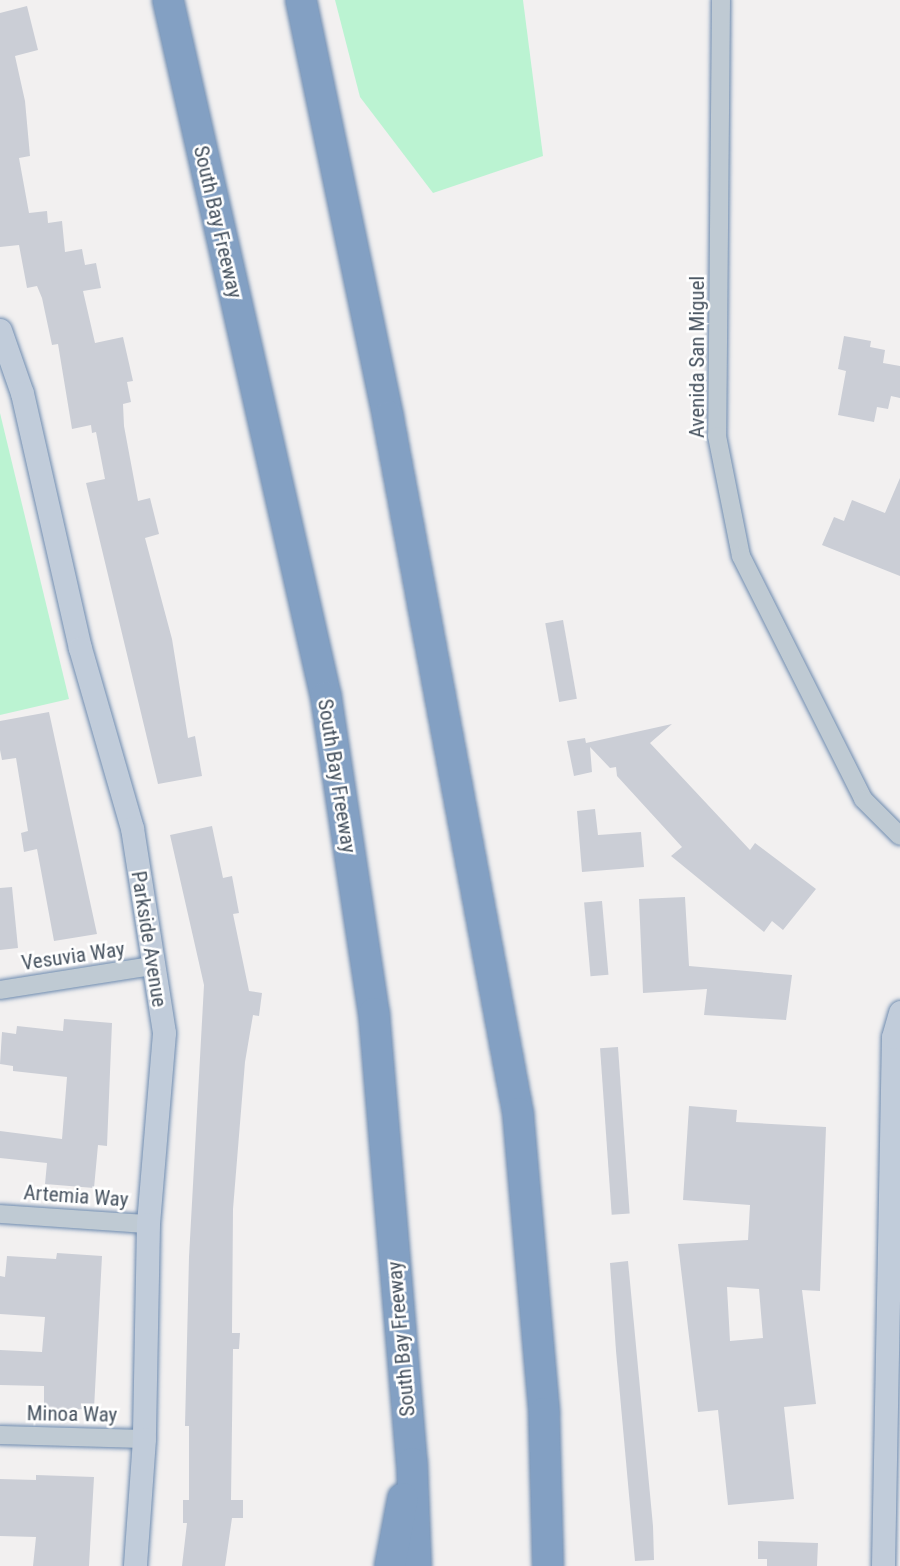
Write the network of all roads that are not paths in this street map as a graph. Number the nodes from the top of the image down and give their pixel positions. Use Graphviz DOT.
graph roads {
  1 [pos="168,0"];
  2 [pos="301,0"];
  3 [pos="721,0"];
  4 [pos="0,330"];
  5 [pos="900,836"];
  6 [pos="152,966"];
  7 [pos="0,989"];
  8 [pos="900,1012"];
  9 [pos="0,1213"];
  10 [pos="148,1224"];
  11 [pos="544,1413"];
  12 [pos="0,1435"];
  13 [pos="144,1439"];
  14 [pos="412,1463"];
  15 [pos="135,1566"];
  16 [pos="390,1566"];
  17 [pos="416,1566"];
  18 [pos="548,1566"];
  19 [pos="562,1566"];
  20 [pos="883,1566"];
  1 -- 14 [label="highway, South Bay Freeway"];
  2 -- 11 [label="highway"];
  3 -- 5 [label="street, Avenida San Miguel"];
  4 -- 6 [label="main road, Parkside Avenue"];
  6 -- 7 [label="street, Vesuvia Way"];
  6 -- 10 [label="main road, Parkside Avenue"];
  8 -- 20 [label="main road"];
  9 -- 10 [label="street, Artemia Way"];
  10 -- 13 [label="main road, Parkside Avenue"];
  11 -- 18 [label="highway"];
  11 -- 19 [label="highway"];
  12 -- 13 [label="street, Minoa Way"];
  13 -- 15 [label="main road, Parkside Avenue"];
  14 -- 16 [label="highway"];
  14 -- 17 [label="highway, South Bay Freeway"];
}
